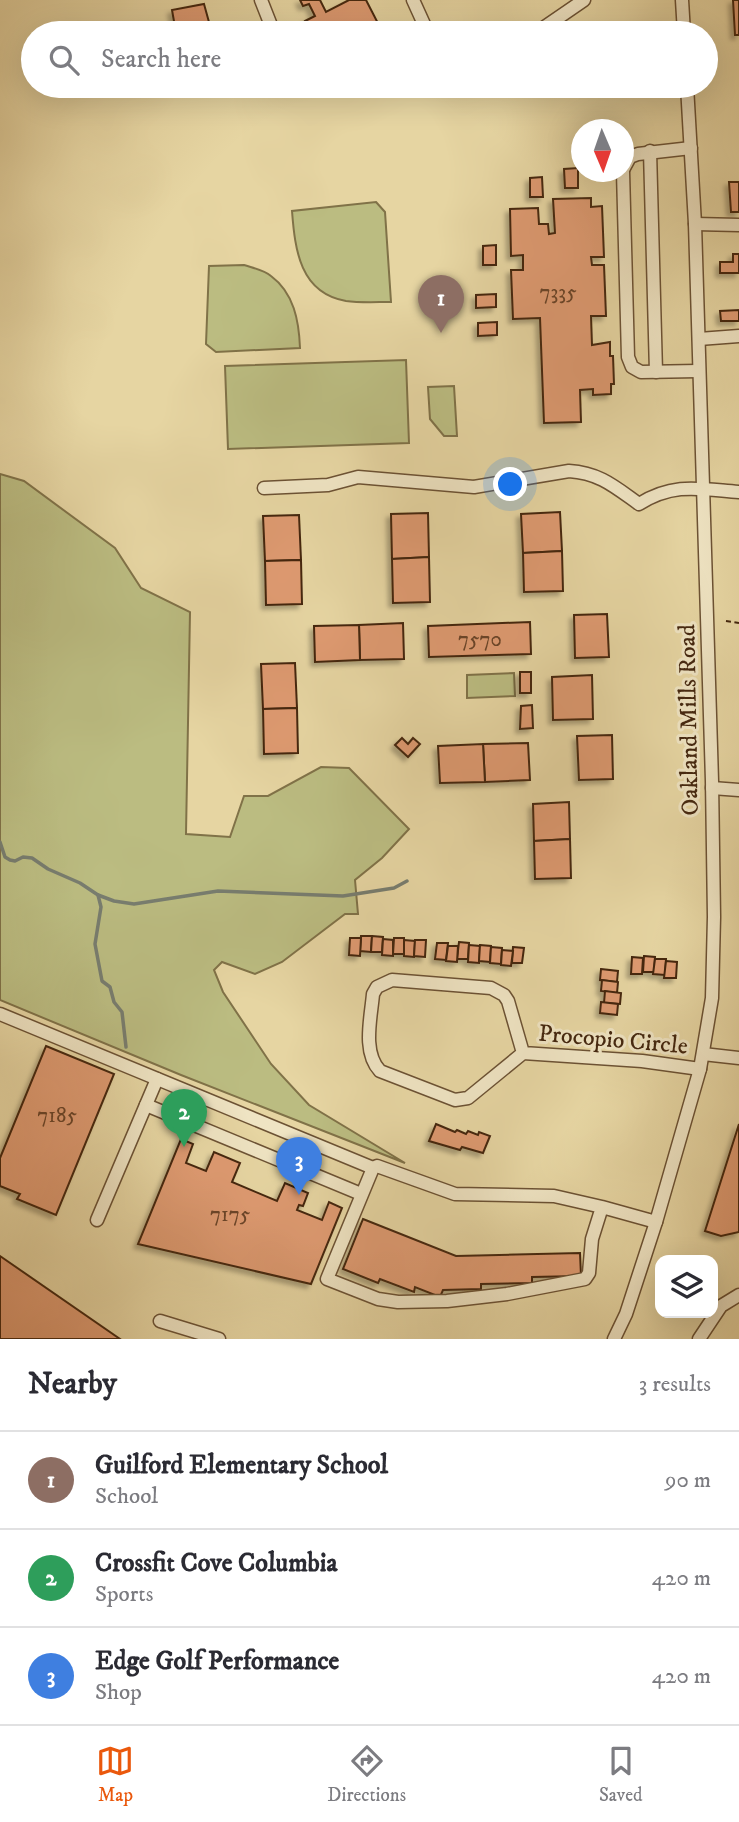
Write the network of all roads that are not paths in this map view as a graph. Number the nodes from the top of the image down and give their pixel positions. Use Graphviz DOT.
graph roads {
  1 [pos="261,0"];
  2 [pos="412,0"];
  3 [pos="584,0"];
  4 [pos="682,0"];
  5 [pos="269,21"];
  6 [pos="422,21"];
  7 [pos="553,21"];
  8 [pos="683,21"];
  9 [pos="688,98"];
  10 [pos="691,148"];
  11 [pos="650,151"];
  12 [pos="634,156"];
  13 [pos="623,182"];
  14 [pos="695,223"];
  15 [pos="739,225"];
  16 [pos="739,336"];
  17 [pos="699,339"];
  18 [pos="698,370"];
  19 [pos="656,372"];
  20 [pos="264,488"];
  21 [pos="704,489"];
  22 [pos="739,492"];
  23 [pos="712,788"];
  24 [pos="739,790"];
  25 [pos="0,1014"];
  26 [pos="523,1053"];
  27 [pos="703,1054"];
  28 [pos="739,1058"];
  29 [pos="700,1069"];
  30 [pos="157,1079"];
  31 [pos="146,1105"];
  32 [pos="373,1168"];
  33 [pos="360,1194"];
  34 [pos="602,1207"];
  35 [pos="97,1220"];
  36 [pos="656,1222"];
  37 [pos="739,1295"];
  38 [pos="160,1321"];
  39 [pos="620,1337"];
  40 [pos="219,1339"];
  41 [pos="699,1339"];
  1 -- 5 [label="street"];
  2 -- 6 [label="street"];
  3 -- 7 [label="street"];
  4 -- 8 [label="street"];
  9 -- 10 [label="street, Oakland Mills Road"];
  10 -- 11 [label="street"];
  10 -- 14 [label="street, Oakland Mills Road"];
  11 -- 12 [label="street"];
  11 -- 19 [label="street"];
  13 -- 19 [label="street"];
  14 -- 15 [label="street"];
  14 -- 17 [label="street, Oakland Mills Road"];
  16 -- 17 [label="street"];
  17 -- 18 [label="street, Oakland Mills Road"];
  18 -- 19 [label="street"];
  18 -- 21 [label="street, Oakland Mills Road"];
  20 -- 21 [label="street"];
  21 -- 22 [label="street"];
  21 -- 23 [label="street, Oakland Mills Road"];
  23 -- 24 [label="street"];
  23 -- 27 [label="street, Oakland Mills Road"];
  25 -- 30 [label="street"];
  26 -- 26 [label="street, Procopio Circle"];
  26 -- 29 [label="street, Procopio Circle"];
  27 -- 28 [label="street"];
  27 -- 29 [label="street, Oakland Mills Road"];
  29 -- 36 [label="street, Oakland Mills Road"];
  30 -- 31 [label="street"];
  30 -- 32 [label="street"];
  31 -- 33 [label="street"];
  31 -- 35 [label="street"];
  32 -- 33 [label="street"];
  32 -- 34 [label="street"];
  33 -- 34 [label="street"];
  34 -- 36 [label="street"];
  36 -- 39 [label="street, Oakland Mills Road"];
  37 -- 41 [label="street"];
  38 -- 40 [label="street"];
}
